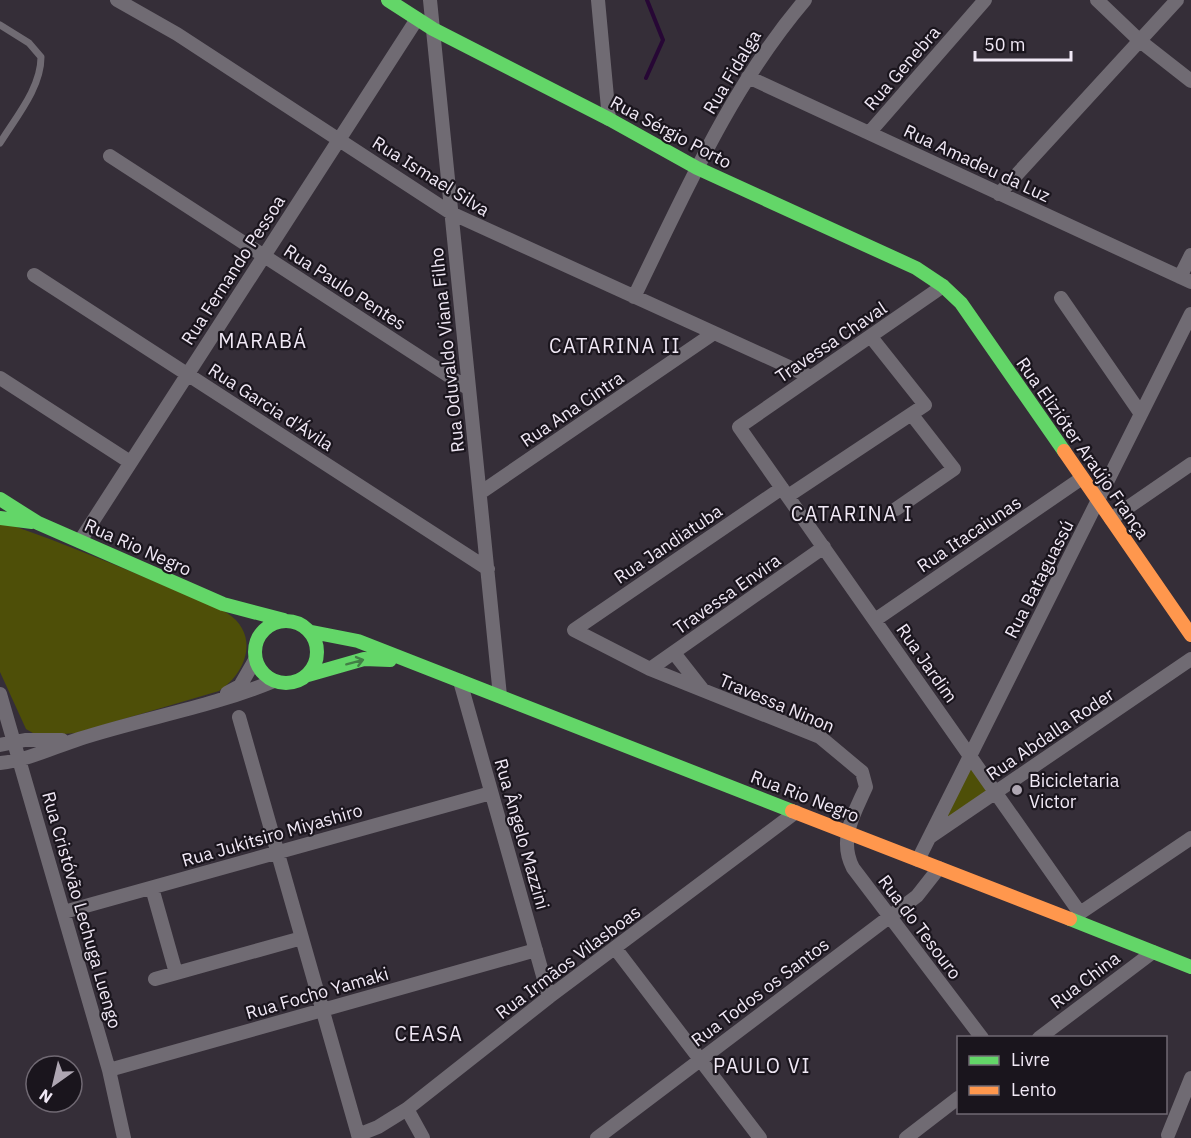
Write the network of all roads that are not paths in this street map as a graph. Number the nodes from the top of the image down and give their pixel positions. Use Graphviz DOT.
graph roads {
  1 [pos="117,0"];
  2 [pos="388,0"];
  3 [pos="430,0"];
  4 [pos="598,0"];
  5 [pos="805,0"];
  6 [pos="985,0"];
  7 [pos="1097,0"];
  8 [pos="1177,0"];
  9 [pos="417,19"];
  10 [pos="0,25"];
  11 [pos="433,29"];
  12 [pos="1140,41"];
  13 [pos="748,77"];
  14 [pos="1191,81"];
  15 [pos="609,119"];
  16 [pos="869,133"];
  17 [pos="339,140"];
  18 [pos="0,143"];
  19 [pos="110,156"];
  20 [pos="697,168"];
  21 [pos="999,194"];
  22 [pos="452,213"];
  23 [pos="1191,255"];
  24 [pos="264,256"];
  25 [pos="34,275"];
  26 [pos="1185,280"];
  27 [pos="943,286"];
  28 [pos="634,297"];
  29 [pos="1061,298"];
  30 [pos="1191,314"];
  31 [pos="714,333"];
  32 [pos="872,337"];
  33 [pos="187,374"];
  34 [pos="811,377"];
  35 [pos="0,378"];
  36 [pos="469,389"];
  37 [pos="1141,414"];
  38 [pos="912,415"];
  39 [pos="739,427"];
  40 [pos="130,462"];
  41 [pos="1191,464"];
  42 [pos="1082,478"];
  43 [pos="785,492"];
  44 [pos="480,493"];
  45 [pos="0,499"];
  46 [pos="1098,501"];
  47 [pos="896,510"];
  48 [pos="0,518"];
  49 [pos="1111,519"];
  50 [pos="38,523"];
  51 [pos="80,541"];
  52 [pos="824,547"];
  53 [pos="488,569"];
  54 [pos="223,604"];
  55 [pos="284,620"];
  56 [pos="875,620"];
  57 [pos="574,630"];
  58 [pos="312,632"];
  59 [pos="1191,635"];
  60 [pos="255,653"];
  61 [pos="674,653"];
  62 [pos="1191,659"];
  63 [pos="404,661"];
  64 [pos="650,669"];
  65 [pos="308,675"];
  66 [pos="274,681"];
  67 [pos="460,681"];
  68 [pos="705,691"];
  69 [pos="0,694"];
  70 [pos="500,696"];
  71 [pos="208,704"];
  72 [pos="239,717"];
  73 [pos="79,739"];
  74 [pos="15,741"];
  75 [pos="0,745"];
  76 [pos="970,756"];
  77 [pos="20,761"];
  78 [pos="0,763"];
  79 [pos="996,792"];
  80 [pos="491,793"];
  81 [pos="796,812"];
  82 [pos="846,832"];
  83 [pos="929,838"];
  84 [pos="1191,838"];
  85 [pos="278,853"];
  86 [pos="918,860"];
  87 [pos="939,868"];
  88 [pos="152,888"];
  89 [pos="64,912"];
  90 [pos="890,916"];
  91 [pos="1078,917"];
  92 [pos="302,938"];
  93 [pos="615,948"];
  94 [pos="536,950"];
  95 [pos="1153,952"];
  96 [pos="1191,967"];
  97 [pos="176,973"];
  98 [pos="155,979"];
  99 [pos="549,998"];
  100 [pos="322,1010"];
  101 [pos="980,1036"];
  102 [pos="1042,1036"];
  103 [pos="700,1060"];
  104 [pos="109,1070"];
  105 [pos="1191,1078"];
  106 [pos="957,1099"];
  107 [pos="407,1109"];
  108 [pos="1168,1135"];
  109 [pos="359,1136"];
  110 [pos="124,1138"];
  111 [pos="423,1138"];
  112 [pos="597,1138"];
  113 [pos="760,1138"];
  114 [pos="906,1138"];
  1 -- 17 [label="street, Rua Ismael Silva"];
  2 -- 9 [label="main road, Rua Sérgio Porto"];
  3 -- 11 [label="street, Rua Oduvaldo Viana Filho"];
  4 -- 15 [label="street"];
  5 -- 13 [label="street, Rua Fidalga"];
  6 -- 16 [label="street, Rua Genebra"];
  7 -- 12 [label="street"];
  8 -- 12 [label="street"];
  9 -- 11 [label="main road, Rua Sérgio Porto"];
  9 -- 17 [label="street, Rua Fernando Pessoa"];
  10 -- 18 [label="lane"];
  11 -- 15 [label="main road, Rua Sérgio Porto"];
  11 -- 22 [label="street, Rua Oduvaldo Viana Filho"];
  12 -- 14 [label="street"];
  12 -- 21 [label="street"];
  13 -- 16 [label="street, Rua Amadeu da Luz"];
  13 -- 20 [label="street, Rua Fidalga"];
  15 -- 20 [label="main road, Rua Sérgio Porto"];
  16 -- 21 [label="street, Rua Amadeu da Luz"];
  17 -- 22 [label="street, Rua Ismael Silva"];
  17 -- 24 [label="street, Rua Fernando Pessoa"];
  19 -- 24 [label="street, Rua Paulo Pentes"];
  20 -- 27 [label="main road, Rua Sérgio Porto"];
  20 -- 28 [label="street, Rua Fidalga"];
  21 -- 26 [label="street, Rua Amadeu da Luz"];
  22 -- 28 [label="street, Rua Ismael Silva"];
  22 -- 36 [label="street, Rua Oduvaldo Viana Filho"];
  23 -- 26 [label="street"];
  24 -- 33 [label="street, Rua Fernando Pessoa"];
  24 -- 36 [label="street, Rua Paulo Pentes"];
  25 -- 33 [label="street, Rua Garcia d'Ávila"];
  27 -- 32 [label="street, Travessa Chaval"];
  27 -- 42 [label="main road, Rua Elizióter Araújo França"];
  28 -- 31 [label="street, Rua Ismael Silva"];
  29 -- 37 [label="street"];
  30 -- 37 [label="street, Rua Bataguassú"];
  31 -- 34 [label="street, Rua Ismael Silva"];
  31 -- 44 [label="street, Rua Ana Cintra"];
  32 -- 34 [label="street, Travessa Chaval"];
  32 -- 38 [label="street, Rua Jandiatuba"];
  33 -- 40 [label="street, Rua Fernando Pessoa"];
  33 -- 53 [label="street, Rua Garcia d'Ávila"];
  34 -- 39 [label="street, Travessa Chaval"];
  35 -- 40 [label="street"];
  36 -- 44 [label="street, Rua Oduvaldo Viana Filho"];
  37 -- 46 [label="street, Rua Bataguassú"];
  38 -- 43 [label="street, Rua Jandiatuba"];
  38 -- 47 [label="street"];
  39 -- 43 [label="street, Rua Jardim"];
  40 -- 51 [label="street, Rua Fernando Pessoa"];
  41 -- 49 [label="street"];
  42 -- 46 [label="main road, Rua Elizióter Araújo França"];
  42 -- 56 [label="street, Rua Itacaiunas"];
  43 -- 52 [label="street, Rua Jardim"];
  43 -- 57 [label="street, Rua Jandiatuba"];
  44 -- 53 [label="street, Rua Oduvaldo Viana Filho"];
  45 -- 50 [label="main road, Rua Rio Negro"];
  46 -- 49 [label="main road, Rua Elizióter Araújo França"];
  46 -- 76 [label="street, Rua Bataguassú"];
  48 -- 50 [label="main road, Rua Rio Negro"];
  49 -- 59 [label="main road, Rua Elizióter Araújo França"];
  50 -- 51 [label="main road, Rua Rio Negro"];
  51 -- 54 [label="main road, Rua Rio Negro"];
  52 -- 56 [label="street, Rua Jardim"];
  52 -- 61 [label="street, Travessa Envira"];
  53 -- 70 [label="street, Rua Oduvaldo Viana Filho"];
  54 -- 55 [label="main road, Rua Rio Negro"];
  54 -- 60 [label="main road, Rua Rio Negro"];
  55 -- 58 [label="main road"];
  55 -- 60 [label="main road"];
  56 -- 76 [label="street, Rua Jardim"];
  57 -- 64 [label="street, Travessa Ninon"];
  58 -- 63 [label="main road, Rua Rio Negro"];
  58 -- 65 [label="main road"];
  60 -- 66 [label="main road"];
  60 -- 71 [label="street"];
  61 -- 64 [label="street, Travessa Envira"];
  61 -- 68 [label="street, Travessa Ninon"];
  62 -- 79 [label="street, Rua Abdalla Roder"];
  65 -- 63 [label="main road, Rua Rio Negro, one-way"];
  63 -- 67 [label="main road, Rua Rio Negro"];
  64 -- 68 [label="street, Travessa Ninon"];
  65 -- 66 [label="main road"];
  66 -- 71 [label="street"];
  67 -- 70 [label="main road, Rua Rio Negro"];
  67 -- 80 [label="street, Rua Ângelo Mazzini"];
  68 -- 82 [label="street, Travessa Ninon"];
  69 -- 74 [label="street, Rua Cristóvão Lechuga Luengo"];
  70 -- 81 [label="main road, Rua Rio Negro"];
  71 -- 73 [label="street"];
  72 -- 85 [label="street"];
  73 -- 74 [label="street"];
  73 -- 77 [label="street"];
  74 -- 75 [label="street"];
  74 -- 77 [label="street, Rua Cristóvão Lechuga Luengo"];
  76 -- 79 [label="street, Rua Jardim"];
  76 -- 83 [label="street, Rua Bataguassú"];
  77 -- 78 [label="street"];
  77 -- 89 [label="street, Rua Cristóvão Lechuga Luengo"];
  79 -- 83 [label="street, Rua Abdalla Roder"];
  79 -- 91 [label="street, Rua Jardim"];
  80 -- 85 [label="street, Rua Jukitsiro Miyashiro"];
  80 -- 94 [label="street, Rua Ângelo Mazzini"];
  81 -- 82 [label="main road, Rua Rio Negro"];
  81 -- 93 [label="street, Rua Irmãos Vilasboas"];
  82 -- 86 [label="main road, Rua Rio Negro"];
  82 -- 90 [label="street, Rua do Tesouro"];
  83 -- 86 [label="street, Rua Bataguassú"];
  84 -- 91 [label="street"];
  85 -- 88 [label="street, Rua Jukitsiro Miyashiro"];
  85 -- 92 [label="street"];
  86 -- 87 [label="main road, Rua Rio Negro"];
  87 -- 90 [label="street, Rua Todos os Santos"];
  87 -- 91 [label="main road, Rua Rio Negro"];
  88 -- 89 [label="street, Rua Jukitsiro Miyashiro"];
  88 -- 97 [label="street"];
  89 -- 104 [label="street, Rua Cristóvão Lechuga Luengo"];
  90 -- 101 [label="street, Rua do Tesouro"];
  90 -- 103 [label="street, Rua Todos os Santos"];
  91 -- 95 [label="main road, Rua Rio Negro"];
  92 -- 97 [label="street"];
  92 -- 100 [label="street"];
  93 -- 99 [label="street, Rua Irmãos Vilasboas"];
  93 -- 103 [label="street"];
  94 -- 99 [label="street, Rua Ângelo Mazzini"];
  94 -- 100 [label="street, Rua Focho Yamaki"];
  95 -- 96 [label="main road, Rua Rio Negro"];
  95 -- 102 [label="street, Rua China"];
  97 -- 98 [label="street"];
  99 -- 107 [label="street, Rua Irmãos Vilasboas"];
  100 -- 104 [label="street, Rua Focho Yamaki"];
  100 -- 109 [label="street"];
  103 -- 112 [label="street, Rua Todos os Santos"];
  103 -- 113 [label="street"];
  104 -- 110 [label="street, Rua Cristóvão Lechuga Luengo"];
  105 -- 108 [label="street"];
  106 -- 114 [label="street"];
  107 -- 109 [label="street, Rua Irmãos Vilasboas"];
  107 -- 111 [label="street"];
}
